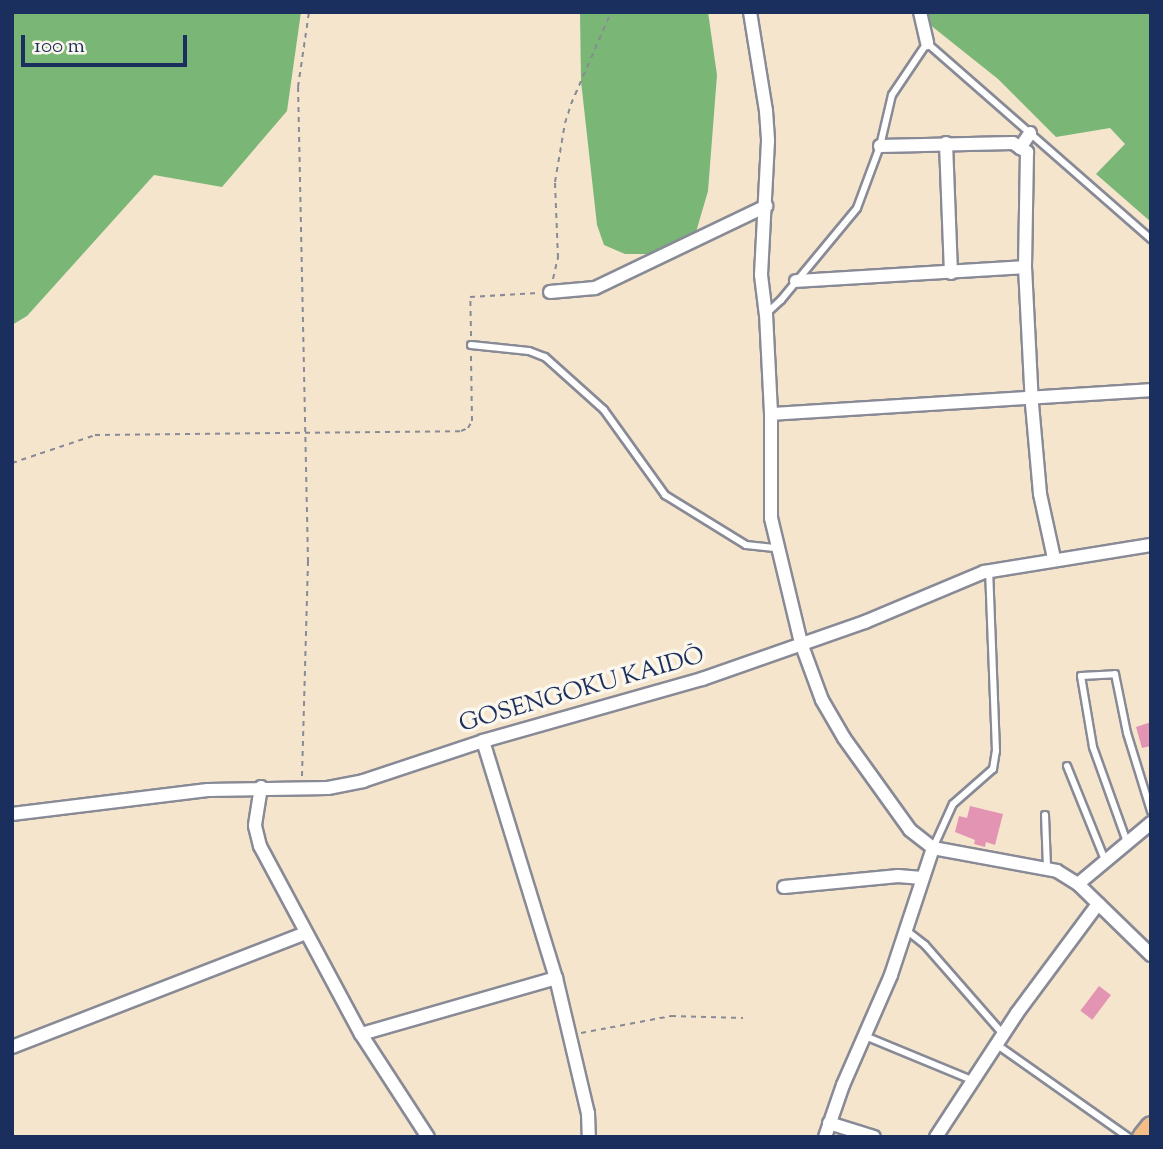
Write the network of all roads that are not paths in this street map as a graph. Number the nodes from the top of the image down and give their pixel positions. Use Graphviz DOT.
graph roads {
  1 [pos="750,12"];
  2 [pos="920,12"];
  3 [pos="927,43"];
  4 [pos="1030,133"];
  5 [pos="946,144"];
  6 [pos="880,146"];
  7 [pos="1020,148"];
  8 [pos="766,206"];
  9 [pos="1151,239"];
  10 [pos="1026,267"];
  11 [pos="951,273"];
  12 [pos="796,281"];
  13 [pos="550,292"];
  14 [pos="766,314"];
  15 [pos="471,345"];
  16 [pos="1151,390"];
  17 [pos="1033,397"];
  18 [pos="771,414"];
  19 [pos="1151,545"];
  20 [pos="777,548"];
  21 [pos="1054,558"];
  22 [pos="989,570"];
  23 [pos="801,643"];
  24 [pos="483,741"];
  25 [pos="1067,766"];
  26 [pos="261,788"];
  27 [pos="1151,811"];
  28 [pos="12,814"];
  29 [pos="1045,815"];
  30 [pos="1151,823"];
  31 [pos="1127,842"];
  32 [pos="933,848"];
  33 [pos="1105,860"];
  34 [pos="1047,868"];
  35 [pos="922,878"];
  36 [pos="1078,884"];
  37 [pos="784,887"];
  38 [pos="1098,904"];
  39 [pos="906,930"];
  40 [pos="306,933"];
  41 [pos="1151,954"];
  42 [pos="556,978"];
  43 [pos="360,1034"];
  44 [pos="865,1036"];
  45 [pos="1000,1039"];
  46 [pos="12,1047"];
  47 [pos="972,1080"];
  48 [pos="829,1124"];
  49 [pos="1151,1127"];
  50 [pos="428,1137"];
  51 [pos="589,1137"];
  52 [pos="825,1137"];
  53 [pos="874,1137"];
  54 [pos="936,1137"];
  55 [pos="1128,1137"];
  56 [pos="1143,1137"];
  1 -- 8 [label="street"];
  2 -- 3 [label="street"];
  3 -- 4 [label="lane"];
  3 -- 6 [label="lane"];
  4 -- 7 [label="street"];
  4 -- 9 [label="lane"];
  5 -- 6 [label="street"];
  5 -- 7 [label="street"];
  5 -- 11 [label="street"];
  6 -- 12 [label="lane"];
  7 -- 10 [label="street"];
  8 -- 13 [label="street"];
  8 -- 14 [label="street"];
  10 -- 11 [label="street"];
  10 -- 17 [label="street"];
  11 -- 12 [label="street"];
  12 -- 14 [label="lane"];
  14 -- 18 [label="street"];
  15 -- 20 [label="lane"];
  16 -- 17 [label="street"];
  17 -- 18 [label="street"];
  17 -- 21 [label="street"];
  18 -- 20 [label="street"];
  19 -- 21 [label="street, GOSENGOKU KAIDŌ"];
  20 -- 23 [label="street"];
  21 -- 22 [label="street, GOSENGOKU KAIDŌ"];
  22 -- 23 [label="street, GOSENGOKU KAIDŌ"];
  22 -- 32 [label="lane"];
  23 -- 24 [label="street, GOSENGOKU KAIDŌ"];
  23 -- 32 [label="street"];
  24 -- 26 [label="street, GOSENGOKU KAIDŌ"];
  24 -- 42 [label="street"];
  25 -- 33 [label="lane"];
  26 -- 28 [label="street, GOSENGOKU KAIDŌ"];
  26 -- 40 [label="street"];
  27 -- 31 [label="lane"];
  29 -- 34 [label="lane"];
  30 -- 31 [label="street"];
  31 -- 33 [label="street"];
  32 -- 34 [label="street"];
  32 -- 35 [label="street"];
  33 -- 36 [label="street"];
  34 -- 36 [label="street"];
  35 -- 37 [label="street"];
  35 -- 39 [label="street"];
  36 -- 38 [label="street"];
  38 -- 41 [label="street"];
  38 -- 45 [label="street"];
  39 -- 44 [label="street"];
  39 -- 45 [label="lane"];
  40 -- 43 [label="street"];
  40 -- 46 [label="street"];
  42 -- 43 [label="street"];
  42 -- 51 [label="street"];
  43 -- 50 [label="street"];
  44 -- 47 [label="lane"];
  44 -- 48 [label="street"];
  45 -- 47 [label="street"];
  45 -- 55 [label="lane"];
  47 -- 54 [label="street"];
  48 -- 52 [label="street"];
  48 -- 53 [label="street"];
  49 -- 56 [label="highway"];
}
